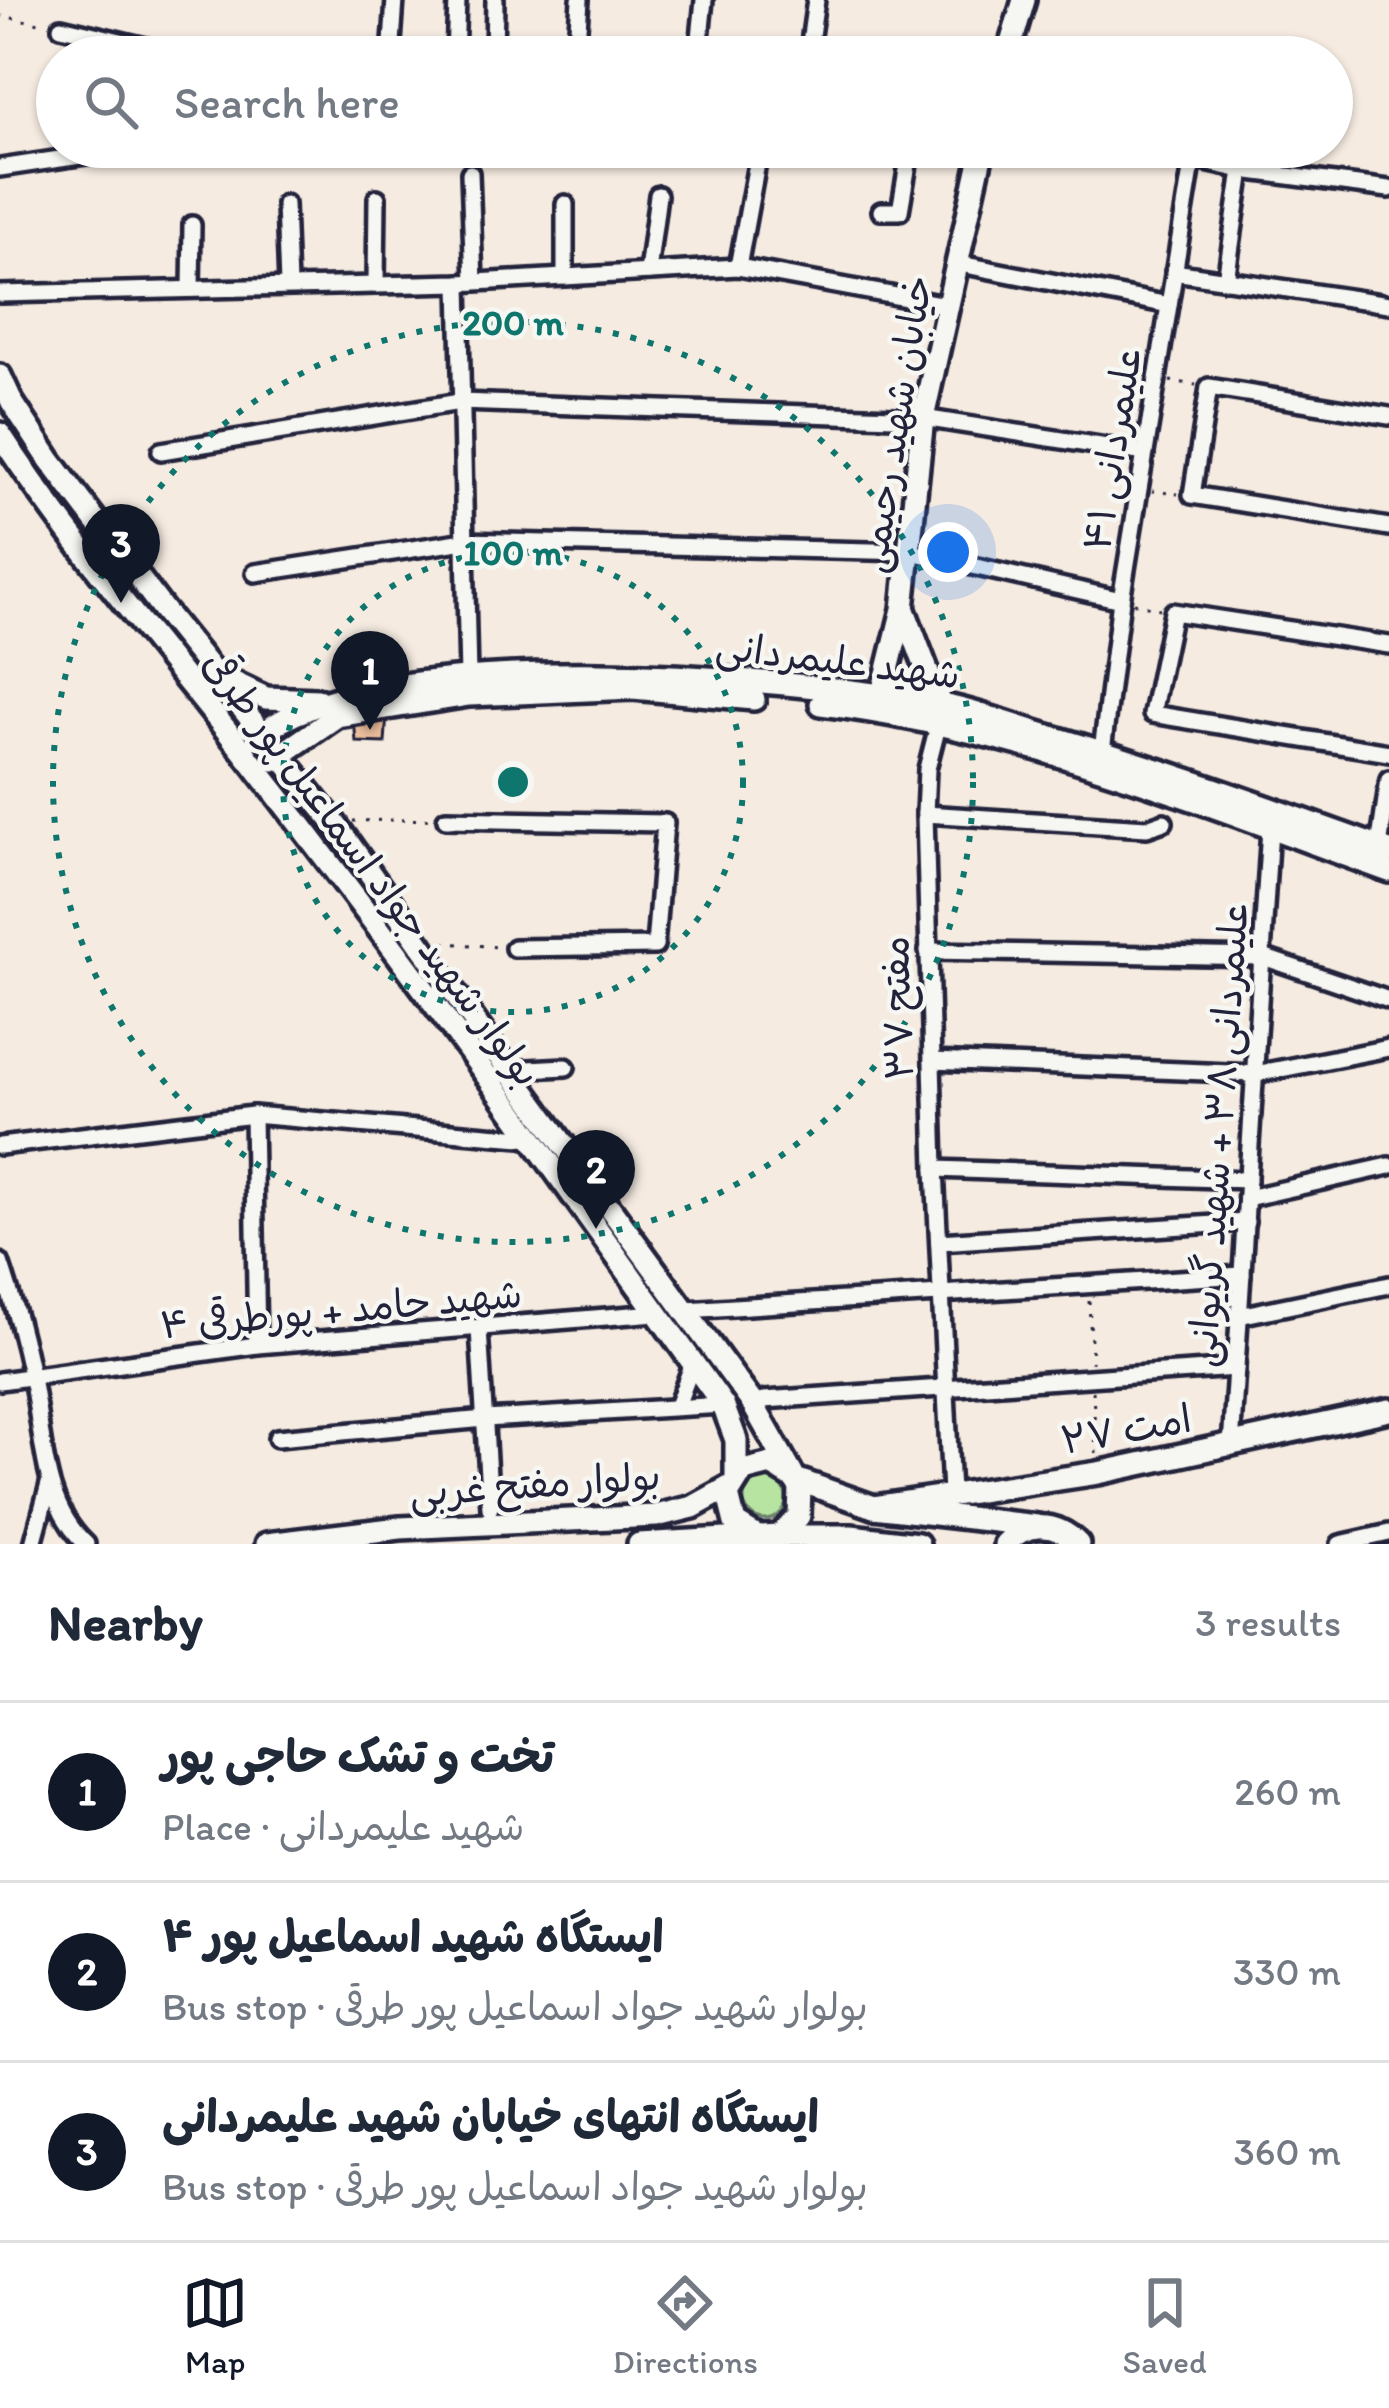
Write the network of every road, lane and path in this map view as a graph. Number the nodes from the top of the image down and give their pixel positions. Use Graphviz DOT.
graph roads {
  1 [pos="395,0"];
  2 [pos="457,0"];
  3 [pos="495,0"];
  4 [pos="580,0"];
  5 [pos="704,0"];
  6 [pos="816,0"];
  7 [pos="1022,1"];
  8 [pos="0,16"];
  9 [pos="62,27"];
  10 [pos="100,36"];
  11 [pos="392,36"];
  12 [pos="456,36"];
  13 [pos="494,36"];
  14 [pos="577,36"];
  15 [pos="700,36"];
  16 [pos="811,36"];
  17 [pos="1013,36"];
  18 [pos="36,163"];
  19 [pos="756,168"];
  20 [pos="907,168"];
  21 [pos="978,168"];
  22 [pos="1191,168"];
  23 [pos="1234,168"];
  24 [pos="0,169"];
  25 [pos="1242,170"];
  26 [pos="470,173"];
  27 [pos="1389,189"];
  28 [pos="658,195"];
  29 [pos="377,198"];
  30 [pos="285,204"];
  31 [pos="565,204"];
  32 [pos="881,211"];
  33 [pos="192,225"];
  34 [pos="955,263"];
  35 [pos="738,267"];
  36 [pos="648,272"];
  37 [pos="1174,272"];
  38 [pos="566,277"];
  39 [pos="1226,280"];
  40 [pos="466,283"];
  41 [pos="376,284"];
  42 [pos="288,285"];
  43 [pos="191,289"];
  44 [pos="0,294"];
  45 [pos="1169,304"];
  46 [pos="1389,304"];
  47 [pos="946,305"];
  48 [pos="0,376"];
  49 [pos="1157,379"];
  50 [pos="1209,387"];
  51 [pos="460,402"];
  52 [pos="1389,416"];
  53 [pos="923,418"];
  54 [pos="0,434"];
  55 [pos="161,451"];
  56 [pos="1145,453"];
  57 [pos="1139,490"];
  58 [pos="1192,495"];
  59 [pos="1389,527"];
  60 [pos="465,541"];
  61 [pos="911,552"];
  62 [pos="255,573"];
  63 [pos="1121,600"];
  64 [pos="903,609"];
  65 [pos="1173,612"];
  66 [pos="1389,645"];
  67 [pos="216,674"];
  68 [pos="468,686"];
  69 [pos="325,700"];
  70 [pos="879,703"];
  71 [pos="940,713"];
  72 [pos="265,731"];
  73 [pos="242,751"];
  74 [pos="282,753"];
  75 [pos="1389,753"];
  76 [pos="1099,760"];
  77 [pos="259,772"];
  78 [pos="1389,779"];
  79 [pos="925,814"];
  80 [pos="446,819"];
  81 [pos="1273,820"];
  82 [pos="333,821"];
  83 [pos="1164,822"];
  84 [pos="1382,858"];
  85 [pos="418,941"];
  86 [pos="514,948"];
  87 [pos="928,951"];
  88 [pos="1263,957"];
  89 [pos="1389,1000"];
  90 [pos="1389,1048"];
  91 [pos="932,1061"];
  92 [pos="566,1067"];
  93 [pos="509,1070"];
  94 [pos="1255,1075"];
  95 [pos="253,1115"];
  96 [pos="533,1139"];
  97 [pos="0,1146"];
  98 [pos="1389,1166"];
  99 [pos="935,1169"];
  100 [pos="1248,1180"];
  101 [pos="1247,1198"];
  102 [pos="1246,1222"];
  103 [pos="939,1242"];
  104 [pos="0,1262"];
  105 [pos="1242,1275"];
  106 [pos="1088,1285"];
  107 [pos="1389,1286"];
  108 [pos="943,1294"];
  109 [pos="686,1310"];
  110 [pos="656,1313"];
  111 [pos="1240,1316"];
  112 [pos="478,1329"];
  113 [pos="257,1345"];
  114 [pos="693,1363"];
  115 [pos="1236,1368"];
  116 [pos="32,1377"];
  117 [pos="1093,1378"];
  118 [pos="0,1381"];
  119 [pos="948,1387"];
  120 [pos="764,1400"];
  121 [pos="723,1405"];
  122 [pos="677,1406"];
  123 [pos="1389,1410"];
  124 [pos="484,1419"];
  125 [pos="277,1438"];
  126 [pos="1231,1447"];
  127 [pos="1097,1473"];
  128 [pos="796,1479"];
  129 [pos="50,1481"];
  130 [pos="734,1482"];
  131 [pos="951,1493"];
  132 [pos="874,1507"];
  133 [pos="490,1508"];
  134 [pos="1037,1526"];
  135 [pos="1389,1533"];
  136 [pos="769,1537"];
  137 [pos="1074,1540"];
  138 [pos="32,1544"];
  139 [pos="86,1544"];
  140 [pos="267,1544"];
  141 [pos="639,1544"];
  142 [pos="918,1544"];
  143 [pos="1005,1544"];
  144 [pos="1102,1544"];
  145 [pos="1340,1544"];
  1 -- 11 [label="street"];
  2 -- 12 [label="street"];
  3 -- 13 [label="street"];
  4 -- 14 [label="street"];
  5 -- 15 [label="street"];
  6 -- 16 [label="street"];
  7 -- 17 [label="main road"];
  8 -- 9 [label="path"];
  9 -- 10 [label="street"];
  18 -- 24 [label="street"];
  19 -- 35 [label="street"];
  20 -- 32 [label="street"];
  21 -- 34 [label="main road, خیابان شهید رحیمی"];
  22 -- 37 [label="street, علیمردانی ۴۱"];
  23 -- 25 [label="street"];
  25 -- 27 [label="street"];
  25 -- 39 [label="street"];
  26 -- 40 [label="street"];
  28 -- 36 [label="street"];
  29 -- 41 [label="street"];
  30 -- 42 [label="street"];
  31 -- 38 [label="street"];
  33 -- 43 [label="street"];
  34 -- 45 [label="street"];
  34 -- 47 [label="main road, خیابان شهید رحیمی"];
  35 -- 36 [label="street"];
  35 -- 47 [label="street"];
  36 -- 38 [label="street"];
  37 -- 39 [label="street"];
  37 -- 45 [label="street, علیمردانی ۴۱"];
  38 -- 40 [label="street"];
  39 -- 46 [label="street"];
  40 -- 41 [label="street"];
  40 -- 51 [label="street"];
  41 -- 42 [label="street"];
  42 -- 43 [label="street"];
  43 -- 44 [label="street"];
  45 -- 49 [label="street, علیمردانی ۴۱"];
  47 -- 53 [label="main road, خیابان شهید رحیمی"];
  48 -- 67 [label="main road, بولوار شهید جواد اسماعیل پور طرقی"];
  49 -- 50 [label="path"];
  49 -- 56 [label="street, علیمردانی ۴۱"];
  50 -- 52 [label="street"];
  50 -- 58 [label="street"];
  51 -- 53 [label="street"];
  51 -- 55 [label="street"];
  51 -- 60 [label="street"];
  53 -- 56 [label="street"];
  53 -- 61 [label="main road, خیابان شهید رحیمی"];
  54 -- 73 [label="main road, بولوار شهید جواد اسماعیل پور طرقی"];
  56 -- 57 [label="street, علیمردانی ۴۱"];
  57 -- 58 [label="path"];
  57 -- 63 [label="street, علیمردانی ۴۱"];
  58 -- 59 [label="street"];
  60 -- 61 [label="street"];
  60 -- 62 [label="street"];
  60 -- 68 [label="street"];
  61 -- 63 [label="street"];
  61 -- 64 [label="main road, خیابان شهید رحیمی"];
  63 -- 65 [label="path"];
  63 -- 76 [label="street, علیمردانی ۴۱"];
  64 -- 70 [label="main road, خیابان شهید رحیمی"];
  64 -- 71 [label="main road"];
  65 -- 66 [label="street"];
  65 -- 75 [label="street"];
  67 -- 69 [label="main road"];
  67 -- 72 [label="main road, بولوار شهید جواد اسماعیل پور طرقی"];
  68 -- 69 [label="main road, شهید علیمردانی"];
  68 -- 70 [label="main road, شهید علیمردانی"];
  68 -- 74 [label="main road, شهید علیمردانی"];
  69 -- 72 [label="main road, شهید علیمردانی"];
  70 -- 71 [label="main road, شهید علیمردانی"];
  71 -- 76 [label="main road, شهید علیمردانی"];
  71 -- 79 [label="street, مفتح ۳۷"];
  72 -- 73 [label="main road, شهید علیمردانی"];
  72 -- 74 [label="main road, بولوار شهید جواد اسماعیل پور طرقی"];
  73 -- 77 [label="main road, بولوار شهید جواد اسماعیل پور طرقی"];
  74 -- 77 [label="main road, شهید علیمردانی"];
  74 -- 82 [label="main road, بولوار شهید جواد اسماعیل پور طرقی"];
  76 -- 81 [label="main road, شهید علیمردانی"];
  77 -- 96 [label="main road, بولوار شهید جواد اسماعیل پور طرقی"];
  78 -- 84 [label="street"];
  79 -- 83 [label="street"];
  79 -- 87 [label="street, مفتح ۳۷"];
  80 -- 82 [label="path"];
  80 -- 86 [label="street"];
  81 -- 84 [label="main road, شهید علیمردانی"];
  81 -- 88 [label="street, علیمردانی ۳۸ + شهید گریوانی"];
  82 -- 85 [label="main road, بولوار شهید جواد اسماعیل پور طرقی"];
  85 -- 86 [label="path"];
  85 -- 93 [label="main road, بولوار شهید جواد اسماعیل پور طرقی"];
  87 -- 88 [label="street"];
  87 -- 91 [label="street, مفتح ۳۷"];
  88 -- 89 [label="street"];
  88 -- 94 [label="street, علیمردانی ۳۸ + شهید گریوانی"];
  90 -- 94 [label="street"];
  91 -- 94 [label="street"];
  91 -- 99 [label="street, مفتح ۳۷"];
  92 -- 93 [label="street"];
  93 -- 109 [label="main road, بولوار شهید جواد اسماعیل پور طرقی"];
  94 -- 100 [label="street, علیمردانی ۳۸ + شهید گریوانی"];
  95 -- 96 [label="street"];
  95 -- 97 [label="street"];
  95 -- 113 [label="street"];
  96 -- 110 [label="main road, بولوار شهید جواد اسماعیل پور طرقی"];
  98 -- 101 [label="street"];
  99 -- 100 [label="street"];
  99 -- 103 [label="street, مفتح ۳۷"];
  100 -- 101 [label="street, علیمردانی ۳۸ + شهید گریوانی"];
  101 -- 102 [label="street, علیمردانی ۳۸ + شهید گریوانی"];
  102 -- 103 [label="street"];
  102 -- 105 [label="street, علیمردانی ۳۸ + شهید گریوانی"];
  103 -- 108 [label="street, مفتح ۳۷"];
  104 -- 116 [label="street"];
  105 -- 106 [label="street"];
  105 -- 111 [label="street, علیمردانی ۳۸ + شهید گریوانی"];
  106 -- 108 [label="street"];
  106 -- 117 [label="path"];
  107 -- 111 [label="street"];
  108 -- 109 [label="street"];
  108 -- 119 [label="street, مفتح ۳۷"];
  109 -- 128 [label="main road, بولوار شهید جواد اسماعیل پور طرقی"];
  110 -- 112 [label="street, شهید حامد + پورطرقی ۴"];
  110 -- 114 [label="main road, بولوار شهید جواد اسماعیل پور طرقی"];
  111 -- 115 [label="street, علیمردانی ۳۸ + شهید گریوانی"];
  112 -- 113 [label="street, شهید حامد + پورطرقی ۴"];
  112 -- 124 [label="street"];
  113 -- 116 [label="street, شهید حامد + پورطرقی ۴"];
  114 -- 121 [label="main road, بولوار شهید جواد اسماعیل پور طرقی"];
  114 -- 122 [label="street"];
  115 -- 117 [label="street"];
  115 -- 126 [label="street, علیمردانی ۳۸ + شهید گریوانی"];
  116 -- 118 [label="street, شهید حامد + پورطرقی ۴"];
  116 -- 129 [label="street"];
  117 -- 119 [label="street"];
  117 -- 127 [label="path"];
  119 -- 120 [label="street"];
  119 -- 131 [label="street, مفتح ۳۷"];
  121 -- 122 [label="street"];
  121 -- 130 [label="main road, بولوار شهید جواد اسماعیل پور طرقی"];
  122 -- 124 [label="street"];
  123 -- 126 [label="main road, امت ۲۷"];
  124 -- 125 [label="street"];
  124 -- 133 [label="street"];
  126 -- 127 [label="main road, امت ۲۷"];
  127 -- 131 [label="main road, امت ۲۷"];
  128 -- 130 [label="main road"];
  128 -- 132 [label="main road"];
  128 -- 136 [label="main road"];
  129 -- 138 [label="street"];
  129 -- 139 [label="street"];
  130 -- 136 [label="main road"];
  130 -- 140 [label="main road, بولوار مفتح غربی"];
  131 -- 132 [label="main road, امت ۲۷"];
  132 -- 134 [label="main road"];
  134 -- 137 [label="main road"];
  134 -- 143 [label="main road"];
  135 -- 145 [label="street"];
  136 -- 141 [label="main road, بولوار مفتح غربی"];
  136 -- 142 [label="main road, بولوار مفتح غربی"];
  137 -- 144 [label="main road"];
}
